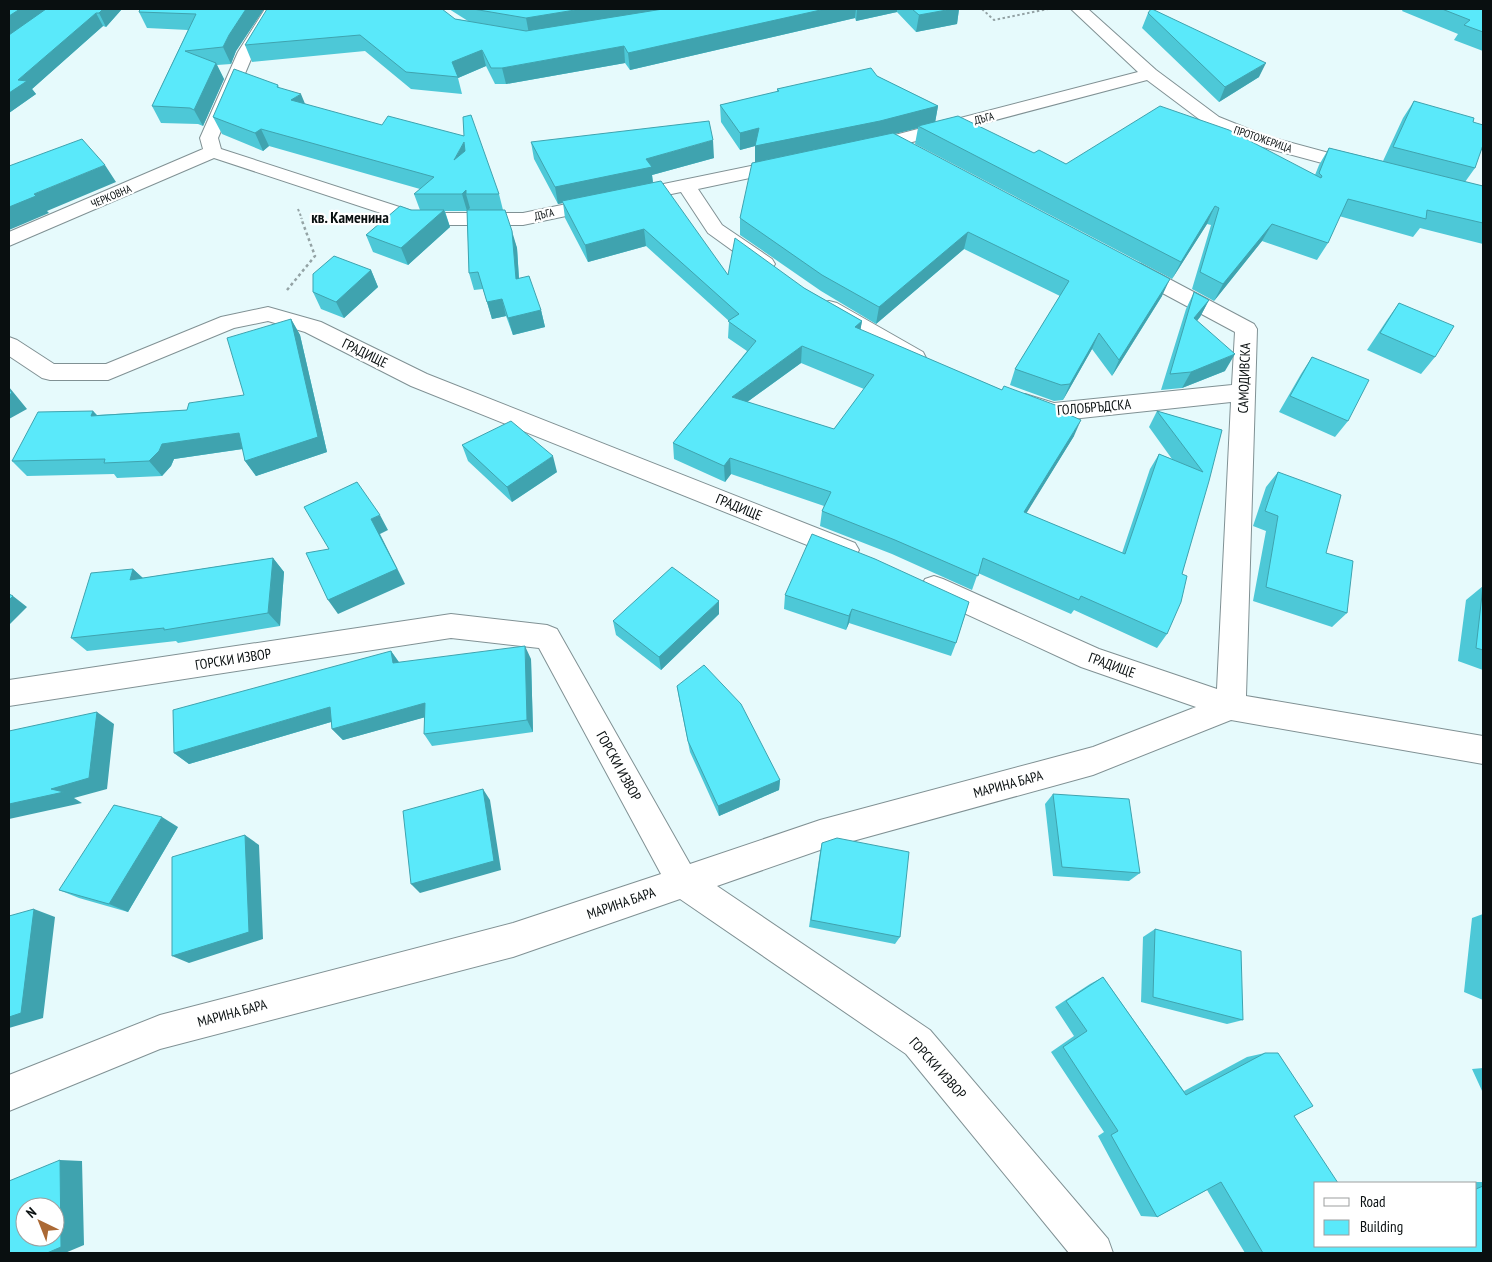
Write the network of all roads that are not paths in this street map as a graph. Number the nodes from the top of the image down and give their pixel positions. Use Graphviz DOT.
graph roads {
  1 [pos="273,9"];
  2 [pos="1079,9"];
  3 [pos="1150,74"];
  4 [pos="893,141"];
  5 [pos="851,151"];
  6 [pos="213,152"];
  7 [pos="920,156"];
  8 [pos="802,161"];
  9 [pos="1378,172"];
  10 [pos="686,185"];
  11 [pos="9,240"];
  12 [pos="1114,258"];
  13 [pos="779,275"];
  14 [pos="812,298"];
  15 [pos="9,345"];
  16 [pos="936,368"];
  17 [pos="1244,392"];
  18 [pos="1008,395"];
  19 [pos="864,557"];
  20 [pos="909,576"];
  21 [pos="9,693"];
  22 [pos="1231,707"];
  23 [pos="1483,750"];
  24 [pos="683,882"];
  25 [pos="9,1093"];
  26 [pos="1094,1253"];
  1 -- 6 [label="street"];
  2 -- 3 [label="street, ПРОТОЖЕРИЦА"];
  3 -- 4 [label="street, ДЪГА"];
  3 -- 9 [label="street, ПРОТОЖЕРИЦА"];
  4 -- 5 [label="street, ДЪГА"];
  4 -- 7 [label="street"];
  6 -- 10 [label="street, ДЪГА"];
  6 -- 11 [label="street, ЧЕРКОВНА"];
  8 -- 10 [label="street, ДЪГА"];
  10 -- 13 [label="street"];
  12 -- 17 [label="street, САМОДИВСКА"];
  14 -- 16 [label="street"];
  15 -- 19 [label="street, ГРАДИЩЕ"];
  17 -- 18 [label="street, ГОЛОБРЪДСКА"];
  17 -- 22 [label="street, САМОДИВСКА"];
  20 -- 22 [label="street, ГРАДИЩЕ"];
  21 -- 24 [label="street, ГОРСКИ ИЗВОР"];
  22 -- 23 [label="street, ГРАДИЩЕ"];
  22 -- 24 [label="street, МАРИНА БАРА"];
  24 -- 25 [label="street, МАРИНА БАРА"];
  24 -- 26 [label="street, ГОРСКИ ИЗВОР"];
}
